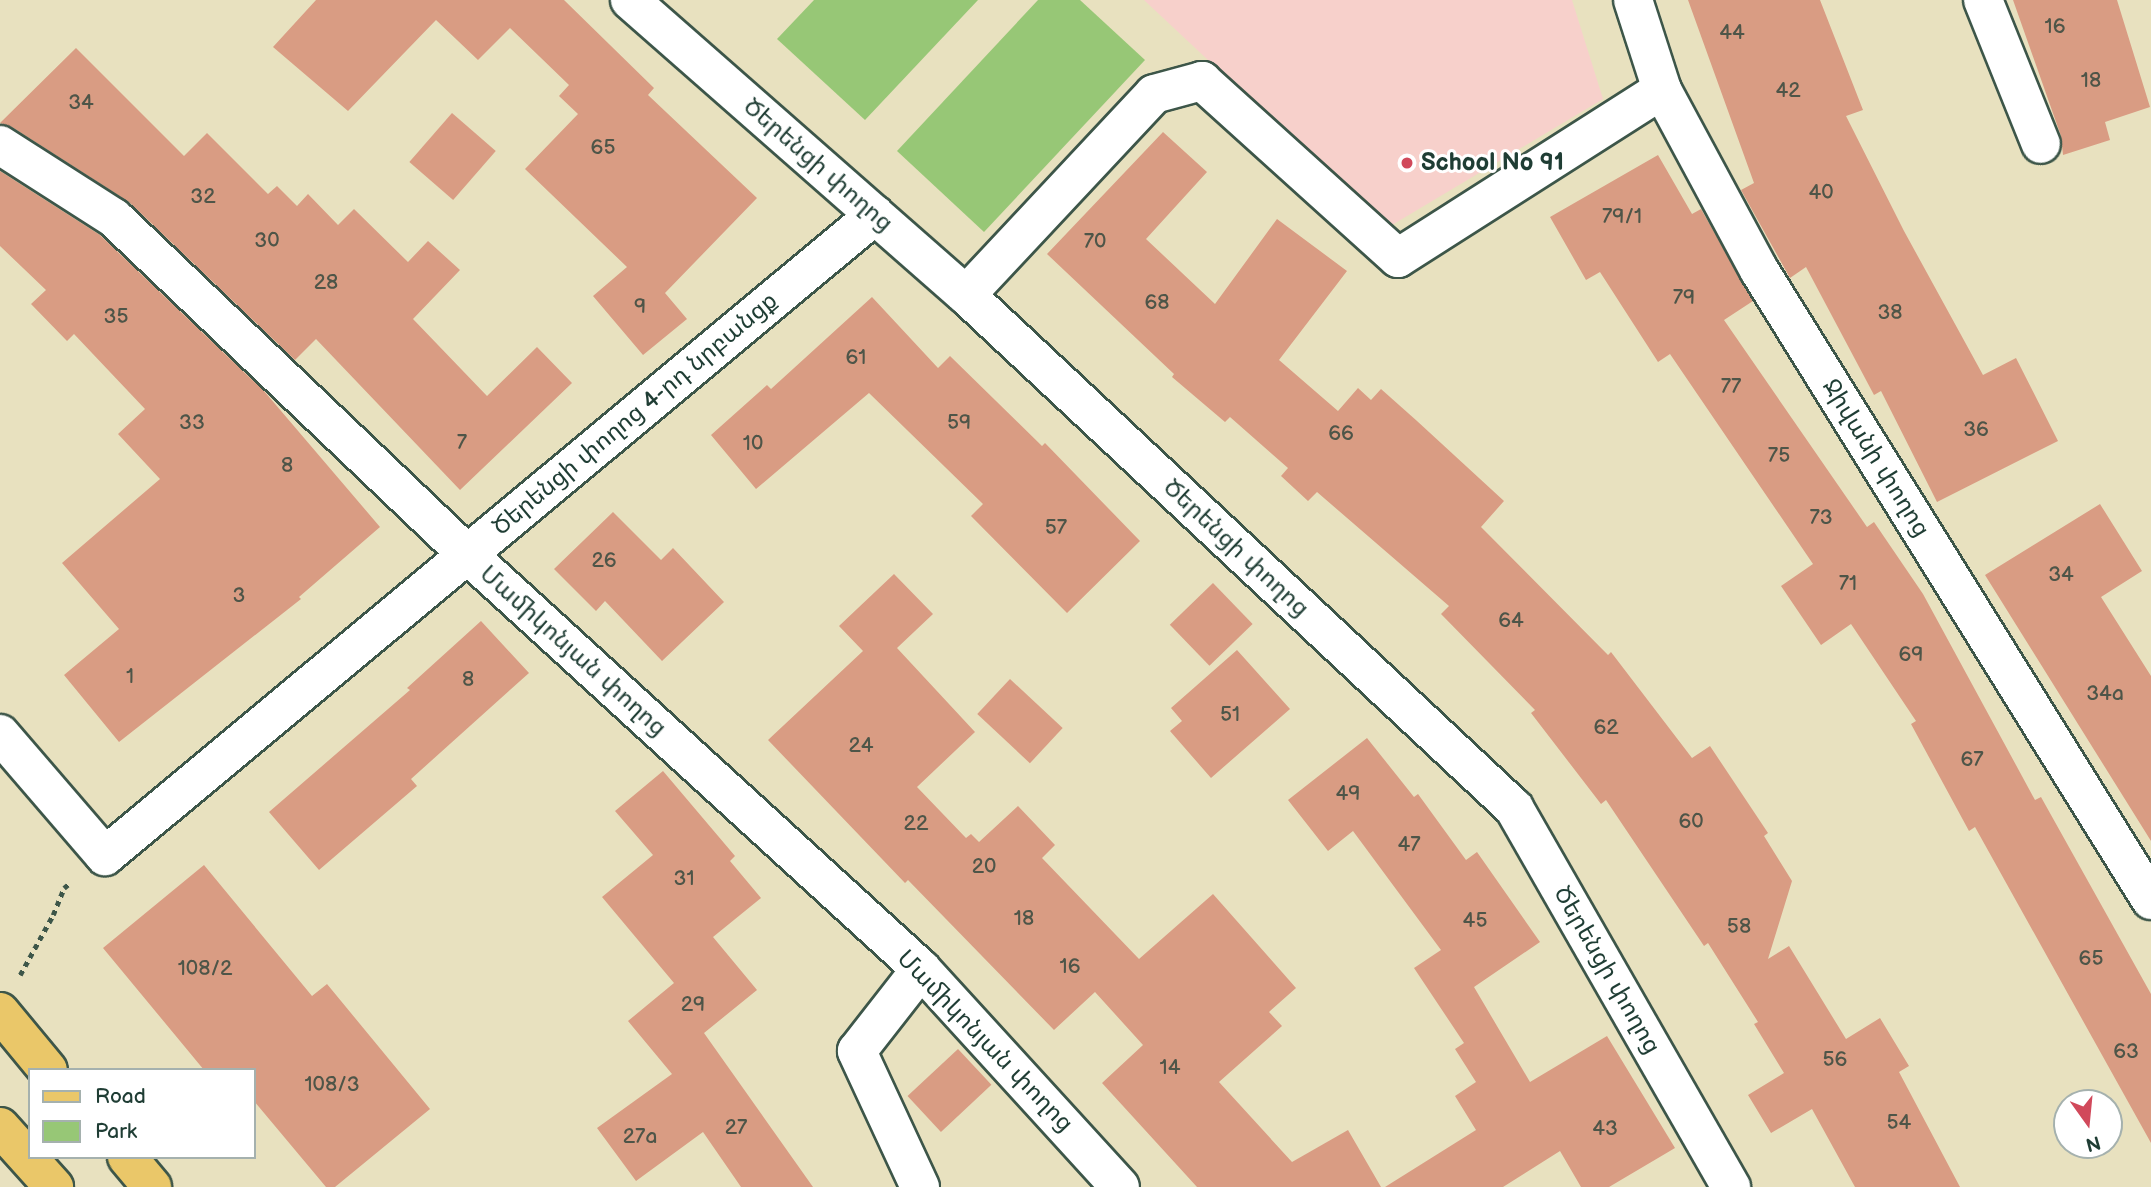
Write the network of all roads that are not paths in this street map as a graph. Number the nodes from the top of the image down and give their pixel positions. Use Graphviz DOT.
graph roads {
  1 [pos="630,0"];
  2 [pos="1633,0"];
  3 [pos="1983,0"];
  4 [pos="1662,90"];
  5 [pos="2041,144"];
  6 [pos="0,145"];
  7 [pos="875,215"];
  8 [pos="966,295"];
  9 [pos="467,554"];
  10 [pos="0,734"];
  11 [pos="2151,900"];
  12 [pos="921,969"];
  13 [pos="0,1012"];
  14 [pos="46,1068"];
  15 [pos="0,1127"];
  16 [pos="28,1158"];
  17 [pos="29,1159"];
  18 [pos="129,1159"];
  19 [pos="54,1187"];
  20 [pos="152,1187"];
  21 [pos="920,1187"];
  22 [pos="1120,1187"];
  23 [pos="1731,1187"];
  1 -- 7 [label="street, Ծերենցի փողոց"];
  2 -- 4 [label="street, Ջիվանի փողոց"];
  3 -- 5 [label="street"];
  4 -- 8 [label="street"];
  4 -- 11 [label="street, Ջիվանի փողոց"];
  6 -- 9 [label="street, Մամիկոնյան փողոց"];
  7 -- 8 [label="street, Ծերենցի փողոց"];
  7 -- 9 [label="street, Ծերենցի փողոց 4-րդ նրբանցք"];
  8 -- 23 [label="street, Ծերենցի փողոց"];
  9 -- 10 [label="street, Ծերենցի փողոց 4-րդ նրբանցք"];
  9 -- 12 [label="street, Մամիկոնյան փողոց"];
  12 -- 21 [label="street"];
  12 -- 22 [label="street, Մամիկոնյան փողոց"];
  13 -- 14 [label="main road"];
  15 -- 16 [label="main road"];
  17 -- 19 [label="main road"];
  18 -- 20 [label="main road"];
}
